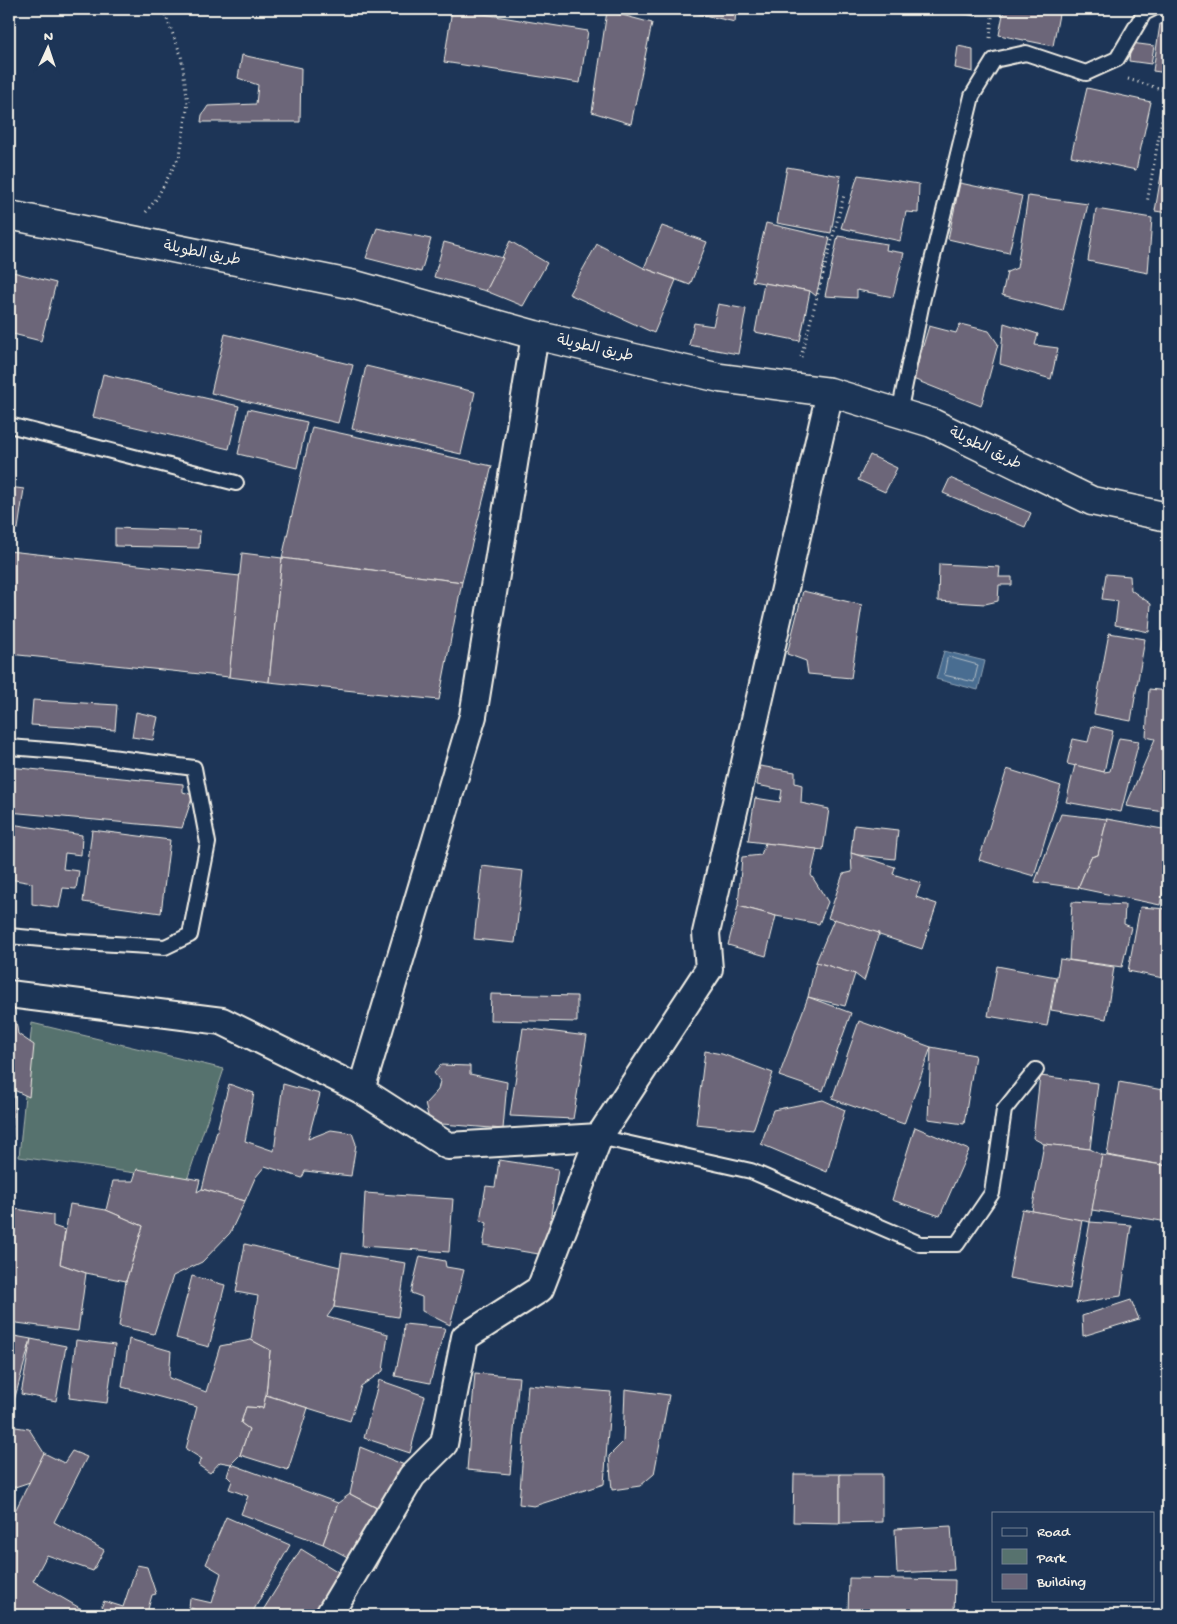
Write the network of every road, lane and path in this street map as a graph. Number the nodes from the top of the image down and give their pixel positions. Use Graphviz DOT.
graph roads {
  1 [pos="162,9"];
  2 [pos="1152,9"];
  3 [pos="1094,69"];
  4 [pos="844,195"];
  5 [pos="1146,203"];
  6 [pos="9,216"];
  7 [pos="126,239"];
  8 [pos="535,335"];
  9 [pos="794,387"];
  10 [pos="830,392"];
  11 [pos="899,413"];
  12 [pos="9,425"];
  13 [pos="236,483"];
  14 [pos="1168,517"];
  15 [pos="9,746"];
  16 [pos="9,936"];
  17 [pos="9,994"];
  18 [pos="1036,1070"];
  19 [pos="361,1090"];
  20 [pos="599,1138"];
  21 [pos="329,1615"];
  1 -- 7 [label="path"];
  2 -- 3 [label="lane"];
  3 -- 5 [label="path"];
  3 -- 11 [label="lane"];
  4 -- 9 [label="path"];
  6 -- 7 [label="street, طريق الطويلة"];
  7 -- 8 [label="street, طريق الطويلة"];
  8 -- 9 [label="street, طريق الطويلة"];
  8 -- 19 [label="street"];
  9 -- 10 [label="street, طريق الطويلة"];
  10 -- 11 [label="street, طريق الطويلة"];
  10 -- 20 [label="street"];
  11 -- 14 [label="street, طريق الطويلة"];
  12 -- 13 [label="lane"];
  15 -- 16 [label="lane"];
  17 -- 19 [label="street"];
  18 -- 20 [label="lane"];
  19 -- 20 [label="street"];
  20 -- 21 [label="street"];
}
